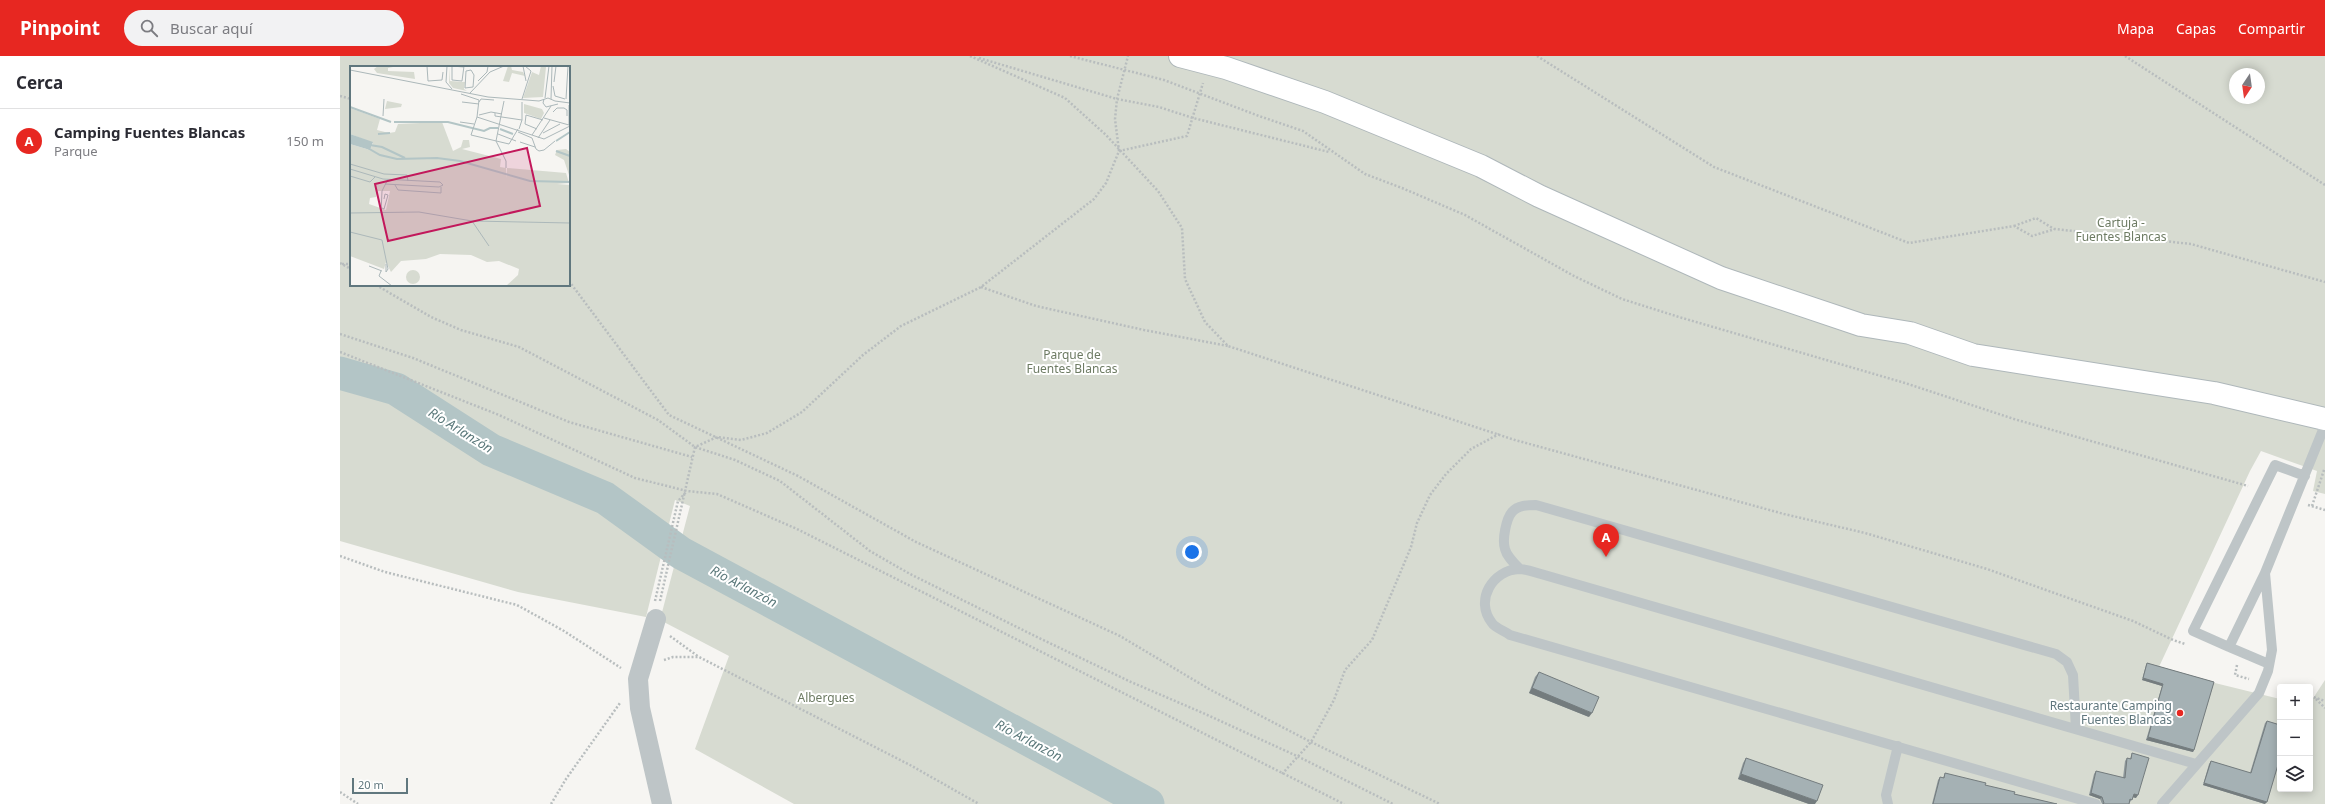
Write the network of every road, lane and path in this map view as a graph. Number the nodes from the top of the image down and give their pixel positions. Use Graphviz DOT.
graph roads {
  1 [pos="970,56"];
  2 [pos="1070,56"];
  3 [pos="1128,56"];
  4 [pos="1180,56"];
  5 [pos="1537,56"];
  6 [pos="2125,56"];
  7 [pos="1220,63"];
  8 [pos="1124,70"];
  9 [pos="1200,94"];
  10 [pos="340,96"];
  11 [pos="350,98"];
  12 [pos="1117,99"];
  13 [pos="1193,118"];
  14 [pos="1119,152"];
  15 [pos="1332,152"];
  16 [pos="2325,185"];
  17 [pos="2014,226"];
  18 [pos="2055,229"];
  19 [pos="341,264"];
  20 [pos="350,268"];
  21 [pos="570,282"];
  22 [pos="2325,282"];
  23 [pos="378,286"];
  24 [pos="981,287"];
  25 [pos="340,334"];
  26 [pos="1228,346"];
  27 [pos="340,352"];
  28 [pos="2325,419"];
  29 [pos="2325,425"];
  30 [pos="1499,434"];
  31 [pos="717,438"];
  32 [pos="695,446"];
  33 [pos="692,457"];
  34 [pos="2325,468"];
  35 [pos="2305,476"];
  36 [pos="687,491"];
  37 [pos="2263,491"];
  38 [pos="2295,501"];
  39 [pos="2312,506"];
  40 [pos="2325,510"];
  41 [pos="340,556"];
  42 [pos="1520,569"];
  43 [pos="2266,572"];
  44 [pos="655,622"];
  45 [pos="2173,640"];
  46 [pos="2229,646"];
  47 [pos="699,657"];
  48 [pos="662,660"];
  49 [pos="2269,664"];
  50 [pos="638,679"];
  51 [pos="2314,698"];
  52 [pos="2325,701"];
  53 [pos="2325,708"];
  54 [pos="2076,729"];
  55 [pos="1311,742"];
  56 [pos="1898,746"];
  57 [pos="1299,757"];
  58 [pos="2196,764"];
  59 [pos="1282,774"];
  60 [pos="340,792"];
  61 [pos="358,804"];
  62 [pos="551,804"];
  63 [pos="662,804"];
  64 [pos="979,804"];
  65 [pos="1344,804"];
  66 [pos="1393,804"];
  67 [pos="1440,804"];
  68 [pos="1888,804"];
  69 [pos="2096,804"];
  70 [pos="2162,804"];
  1 -- 12 [label="path"];
  1 -- 14 [label="path"];
  2 -- 8 [label="path"];
  3 -- 8 [label="path"];
  4 -- 7 [label="main road"];
  5 -- 17 [label="path"];
  6 -- 16 [label="path"];
  7 -- 9 [label="path"];
  7 -- 28 [label="main road"];
  8 -- 9 [label="path"];
  8 -- 12 [label="path"];
  9 -- 13 [label="path"];
  9 -- 15 [label="path"];
  10 -- 11 [label="path"];
  12 -- 13 [label="path"];
  12 -- 14 [label="path"];
  13 -- 14 [label="path"];
  13 -- 15 [label="path"];
  14 -- 24 [label="path"];
  14 -- 26 [label="path"];
  15 -- 37 [label="path"];
  17 -- 18 [label="path"];
  17 -- 18 [label="path"];
  18 -- 22 [label="path"];
  19 -- 20 [label="path"];
  21 -- 31 [label="path"];
  23 -- 32 [label="path"];
  24 -- 26 [label="path"];
  24 -- 31 [label="path"];
  25 -- 33 [label="path"];
  26 -- 30 [label="path"];
  27 -- 36 [label="path"];
  29 -- 35 [label="lane"];
  30 -- 45 [label="path"];
  30 -- 55 [label="path"];
  31 -- 32 [label="path"];
  31 -- 55 [label="path"];
  32 -- 33 [label="path"];
  32 -- 57 [label="path"];
  33 -- 36 [label="path"];
  34 -- 39 [label="path"];
  35 -- 37 [label="lane"];
  35 -- 38 [label="lane"];
  36 -- 44 [label="path"];
  36 -- 44 [label="path"];
  36 -- 59 [label="path"];
  37 -- 46 [label="lane"];
  38 -- 39 [label="path"];
  38 -- 43 [label="lane"];
  39 -- 40 [label="path"];
  41 -- 50 [label="path"];
  42 -- 54 [label="lane"];
  42 -- 54 [label="lane"];
  42 -- 56 [label="lane"];
  43 -- 46 [label="lane"];
  43 -- 49 [label="lane"];
  44 -- 47 [label="path"];
  44 -- 50 [label="street"];
  46 -- 49 [label="lane"];
  47 -- 48 [label="path"];
  47 -- 64 [label="path"];
  49 -- 58 [label="lane"];
  50 -- 62 [label="path"];
  50 -- 63 [label="street"];
  51 -- 52 [label="path"];
  51 -- 53 [label="path"];
  54 -- 58 [label="lane"];
  55 -- 57 [label="path"];
  55 -- 67 [label="path"];
  56 -- 68 [label="lane"];
  56 -- 69 [label="lane"];
  57 -- 59 [label="path"];
  57 -- 66 [label="path"];
  58 -- 70 [label="lane"];
  59 -- 65 [label="path"];
  60 -- 61 [label="path"];
}
